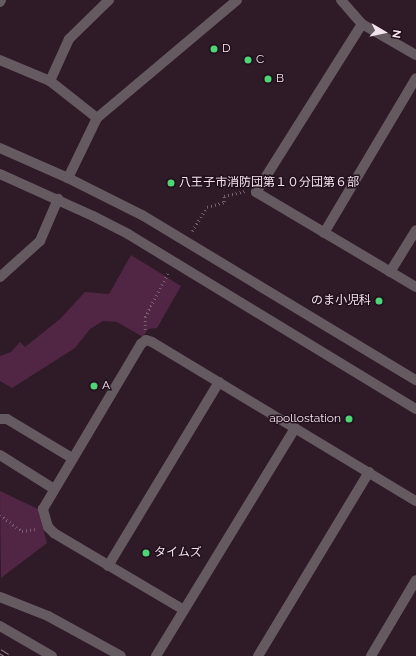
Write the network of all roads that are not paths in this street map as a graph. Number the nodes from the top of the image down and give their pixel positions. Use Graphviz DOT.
graph roads {
  1 [pos="109,0"];
  2 [pos="237,0"];
  3 [pos="341,0"];
  4 [pos="362,24"];
  5 [pos="416,55"];
  6 [pos="0,60"];
  7 [pos="416,78"];
  8 [pos="50,81"];
  9 [pos="97,118"];
  10 [pos="0,148"];
  11 [pos="0,174"];
  12 [pos="68,178"];
  13 [pos="58,199"];
  14 [pos="416,230"];
  15 [pos="324,233"];
  16 [pos="390,272"];
  17 [pos="0,277"];
  18 [pos="416,287"];
  19 [pos="416,380"];
  20 [pos="218,382"];
  21 [pos="416,409"];
  22 [pos="0,419"];
  23 [pos="295,428"];
  24 [pos="0,456"];
  25 [pos="72,458"];
  26 [pos="369,472"];
  27 [pos="54,489"];
  28 [pos="416,501"];
  29 [pos="108,566"];
  30 [pos="416,580"];
  31 [pos="0,598"];
  32 [pos="184,610"];
  33 [pos="0,626"];
  34 [pos="52,656"];
  35 [pos="121,656"];
  36 [pos="156,656"];
  37 [pos="258,656"];
  38 [pos="371,656"];
  1 -- 8 [label="street"];
  2 -- 9 [label="street"];
  3 -- 4 [label="street"];
  4 -- 5 [label="street"];
  4 -- 15 [label="street"];
  6 -- 8 [label="street"];
  7 -- 15 [label="street"];
  8 -- 9 [label="street"];
  9 -- 12 [label="street"];
  10 -- 12 [label="street"];
  11 -- 13 [label="street"];
  12 -- 19 [label="street"];
  13 -- 17 [label="street"];
  13 -- 21 [label="street"];
  14 -- 16 [label="street"];
  15 -- 16 [label="street"];
  16 -- 18 [label="street"];
  20 -- 23 [label="street"];
  20 -- 25 [label="street"];
  20 -- 29 [label="street"];
  22 -- 25 [label="street"];
  23 -- 26 [label="street"];
  23 -- 32 [label="street"];
  24 -- 27 [label="street"];
  25 -- 27 [label="street"];
  26 -- 28 [label="street"];
  26 -- 37 [label="street"];
  27 -- 29 [label="street"];
  29 -- 32 [label="street"];
  30 -- 38 [label="street"];
  31 -- 35 [label="street"];
  32 -- 36 [label="street"];
  33 -- 34 [label="street"];
}
